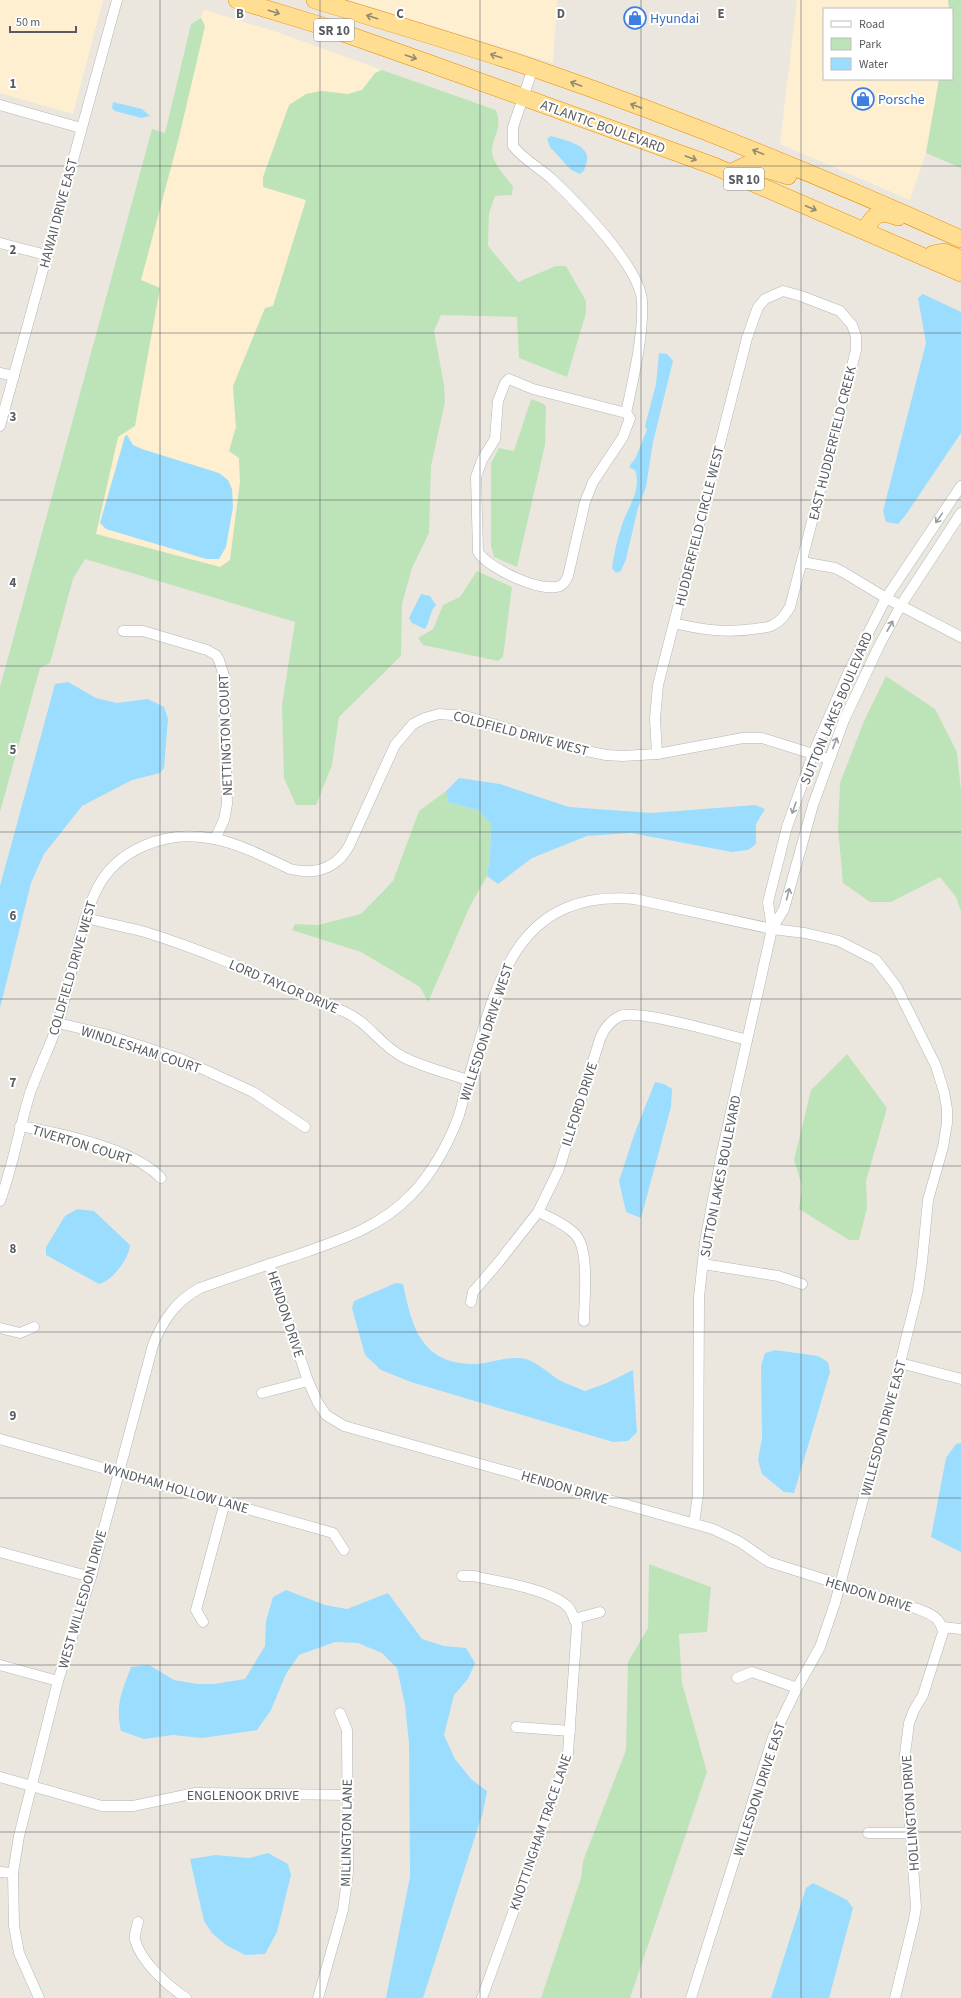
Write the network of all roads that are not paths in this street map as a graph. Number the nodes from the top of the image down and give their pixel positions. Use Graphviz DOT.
graph roads {
  1 [pos="117,0"];
  2 [pos="237,0"];
  3 [pos="315,0"];
  4 [pos="533,68"];
  5 [pos="523,97"];
  6 [pos="0,105"];
  7 [pos="82,128"];
  8 [pos="730,173"];
  9 [pos="873,200"];
  10 [pos="865,231"];
  11 [pos="956,236"];
  12 [pos="0,243"];
  13 [pos="46,255"];
  14 [pos="922,255"];
  15 [pos="961,259"];
  16 [pos="961,273"];
  17 [pos="852,325"];
  18 [pos="0,373"];
  19 [pos="14,376"];
  20 [pos="626,413"];
  21 [pos="0,426"];
  22 [pos="961,486"];
  23 [pos="961,512"];
  24 [pos="802,562"];
  25 [pos="886,598"];
  26 [pos="902,605"];
  27 [pos="674,623"];
  28 [pos="124,631"];
  29 [pos="961,637"];
  30 [pos="657,754"];
  31 [pos="813,754"];
  32 [pos="829,759"];
  33 [pos="215,839"];
  34 [pos="86,918"];
  35 [pos="772,929"];
  36 [pos="58,1023"];
  37 [pos="747,1040"];
  38 [pos="468,1080"];
  39 [pos="20,1126"];
  40 [pos="305,1127"];
  41 [pos="161,1178"];
  42 [pos="0,1201"];
  43 [pos="538,1212"];
  44 [pos="270,1264"];
  45 [pos="703,1264"];
  46 [pos="802,1284"];
  47 [pos="471,1302"];
  48 [pos="584,1321"];
  49 [pos="34,1327"];
  50 [pos="0,1328"];
  51 [pos="900,1363"];
  52 [pos="961,1379"];
  53 [pos="308,1381"];
  54 [pos="262,1393"];
  55 [pos="0,1439"];
  56 [pos="118,1472"];
  57 [pos="225,1502"];
  58 [pos="694,1523"];
  59 [pos="344,1550"];
  60 [pos="0,1552"];
  61 [pos="462,1576"];
  62 [pos="91,1577"];
  63 [pos="840,1586"];
  64 [pos="600,1612"];
  65 [pos="574,1618"];
  66 [pos="203,1622"];
  67 [pos="961,1628"];
  68 [pos="943,1630"];
  69 [pos="0,1665"];
  70 [pos="737,1678"];
  71 [pos="58,1682"];
  72 [pos="797,1688"];
  73 [pos="340,1713"];
  74 [pos="516,1727"];
  75 [pos="570,1731"];
  76 [pos="0,1777"];
  77 [pos="31,1786"];
  78 [pos="347,1795"];
  79 [pos="868,1833"];
  80 [pos="911,1833"];
  81 [pos="0,1872"];
  82 [pos="13,1873"];
  83 [pos="138,1922"];
  84 [pos="39,1998"];
  85 [pos="186,1998"];
  86 [pos="318,1998"];
  87 [pos="482,1998"];
  88 [pos="691,1998"];
  89 [pos="896,1998"];
  1 -- 7 [label="street, HAWAII DRIVE EAST"];
  2 -- 5 [label="highway, ATLANTIC BOULEVARD / SR 10, one-way"];
  4 -- 3 [label="highway, SR 10, one-way"];
  4 -- 5 [label="street"];
  9 -- 4 [label="highway, SR 10, one-way"];
  5 -- 8 [label="highway, ATLANTIC BOULEVARD / SR 10, one-way"];
  5 -- 20 [label="street"];
  6 -- 7 [label="street"];
  7 -- 13 [label="street, HAWAII DRIVE EAST"];
  8 -- 9 [label="highway"];
  8 -- 10 [label="highway, ATLANTIC BOULEVARD / SR 10, one-way"];
  9 -- 11 [label="highway, SR 10"];
  10 -- 11 [label="highway"];
  10 -- 14 [label="highway, ATLANTIC BOULEVARD / SR 10"];
  12 -- 13 [label="street"];
  13 -- 19 [label="street, HAWAII DRIVE EAST"];
  14 -- 15 [label="highway"];
  14 -- 16 [label="highway, ATLANTIC BOULEVARD / SR 10"];
  17 -- 24 [label="street, EAST HUDDERFIELD CREEK"];
  17 -- 27 [label="street, HUDDERFIELD CIRCLE WEST"];
  18 -- 19 [label="street"];
  19 -- 21 [label="street, HAWAII DRIVE EAST"];
  20 -- 20 [label="street"];
  22 -- 25 [label="street, SUTTON LAKES BOULEVARD, one-way"];
  23 -- 26 [label="street, SUTTON LAKES BOULEVARD"];
  24 -- 25 [label="street"];
  24 -- 27 [label="street, EAST HUDDERFIELD CREEK"];
  25 -- 26 [label="street"];
  25 -- 31 [label="street, SUTTON LAKES BOULEVARD"];
  26 -- 29 [label="street"];
  32 -- 26 [label="street, SUTTON LAKES BOULEVARD, one-way"];
  27 -- 30 [label="street, HUDDERFIELD CIRCLE WEST"];
  28 -- 33 [label="street, NETTINGTON COURT"];
  30 -- 31 [label="street, COLDFIELD DRIVE WEST"];
  30 -- 33 [label="street, COLDFIELD DRIVE WEST"];
  31 -- 32 [label="street, COLDFIELD DRIVE WEST"];
  31 -- 35 [label="street, SUTTON LAKES BOULEVARD, one-way"];
  35 -- 32 [label="street, SUTTON LAKES BOULEVARD, one-way"];
  33 -- 34 [label="street, COLDFIELD DRIVE WEST"];
  34 -- 36 [label="street, COLDFIELD DRIVE WEST"];
  34 -- 38 [label="street, LORD TAYLOR DRIVE"];
  35 -- 37 [label="street, SUTTON LAKES BOULEVARD"];
  35 -- 38 [label="street, WILLESDON DRIVE WEST"];
  35 -- 51 [label="street, WILLESDON DRIVE EAST"];
  36 -- 39 [label="street, COLDFIELD DRIVE WEST"];
  36 -- 40 [label="street, WINDLESHAM COURT"];
  37 -- 43 [label="street, ILLFORD DRIVE"];
  37 -- 45 [label="street, SUTTON LAKES BOULEVARD"];
  38 -- 44 [label="street, WILLESDON DRIVE WEST"];
  39 -- 41 [label="street, TIVERTON COURT"];
  39 -- 42 [label="street, COLDFIELD DRIVE WEST"];
  43 -- 47 [label="street, ILLFORD DRIVE"];
  43 -- 48 [label="street"];
  44 -- 53 [label="street, HENDON DRIVE"];
  44 -- 56 [label="street, WEST WILLESDON DRIVE"];
  45 -- 46 [label="street"];
  45 -- 58 [label="street, SUTTON LAKES BOULEVARD"];
  49 -- 50 [label="street"];
  51 -- 52 [label="street"];
  51 -- 63 [label="street, WILLESDON DRIVE EAST"];
  53 -- 54 [label="street"];
  53 -- 58 [label="street, HENDON DRIVE"];
  55 -- 56 [label="street, WYNDHAM HOLLOW LANE"];
  56 -- 57 [label="street, WYNDHAM HOLLOW LANE"];
  56 -- 62 [label="street, WEST WILLESDON DRIVE"];
  57 -- 59 [label="street, WYNDHAM HOLLOW LANE"];
  57 -- 66 [label="street"];
  58 -- 63 [label="street, HENDON DRIVE"];
  60 -- 62 [label="street"];
  61 -- 65 [label="street, KNOTTINGHAM TRACE LANE"];
  62 -- 71 [label="street, WEST WILLESDON DRIVE"];
  63 -- 68 [label="street, HENDON DRIVE"];
  63 -- 72 [label="street, WILLESDON DRIVE EAST"];
  64 -- 65 [label="street"];
  65 -- 75 [label="street, KNOTTINGHAM TRACE LANE"];
  67 -- 68 [label="street"];
  68 -- 80 [label="street, HOLLINGTON DRIVE"];
  69 -- 71 [label="street"];
  70 -- 72 [label="street"];
  71 -- 77 [label="street, WEST WILLESDON DRIVE"];
  72 -- 88 [label="street, WILLESDON DRIVE EAST"];
  73 -- 78 [label="street, MILLINGTON LANE"];
  74 -- 75 [label="street"];
  75 -- 87 [label="street, KNOTTINGHAM TRACE LANE"];
  76 -- 77 [label="street, ENGLENOOK DRIVE"];
  77 -- 78 [label="street, ENGLENOOK DRIVE"];
  77 -- 82 [label="street, WEST WILLESDON DRIVE"];
  78 -- 86 [label="street, MILLINGTON LANE"];
  79 -- 80 [label="street"];
  80 -- 89 [label="street, HOLLINGTON DRIVE"];
  81 -- 82 [label="street"];
  82 -- 84 [label="street, WEST WILLESDON DRIVE"];
  83 -- 85 [label="street"];
}
